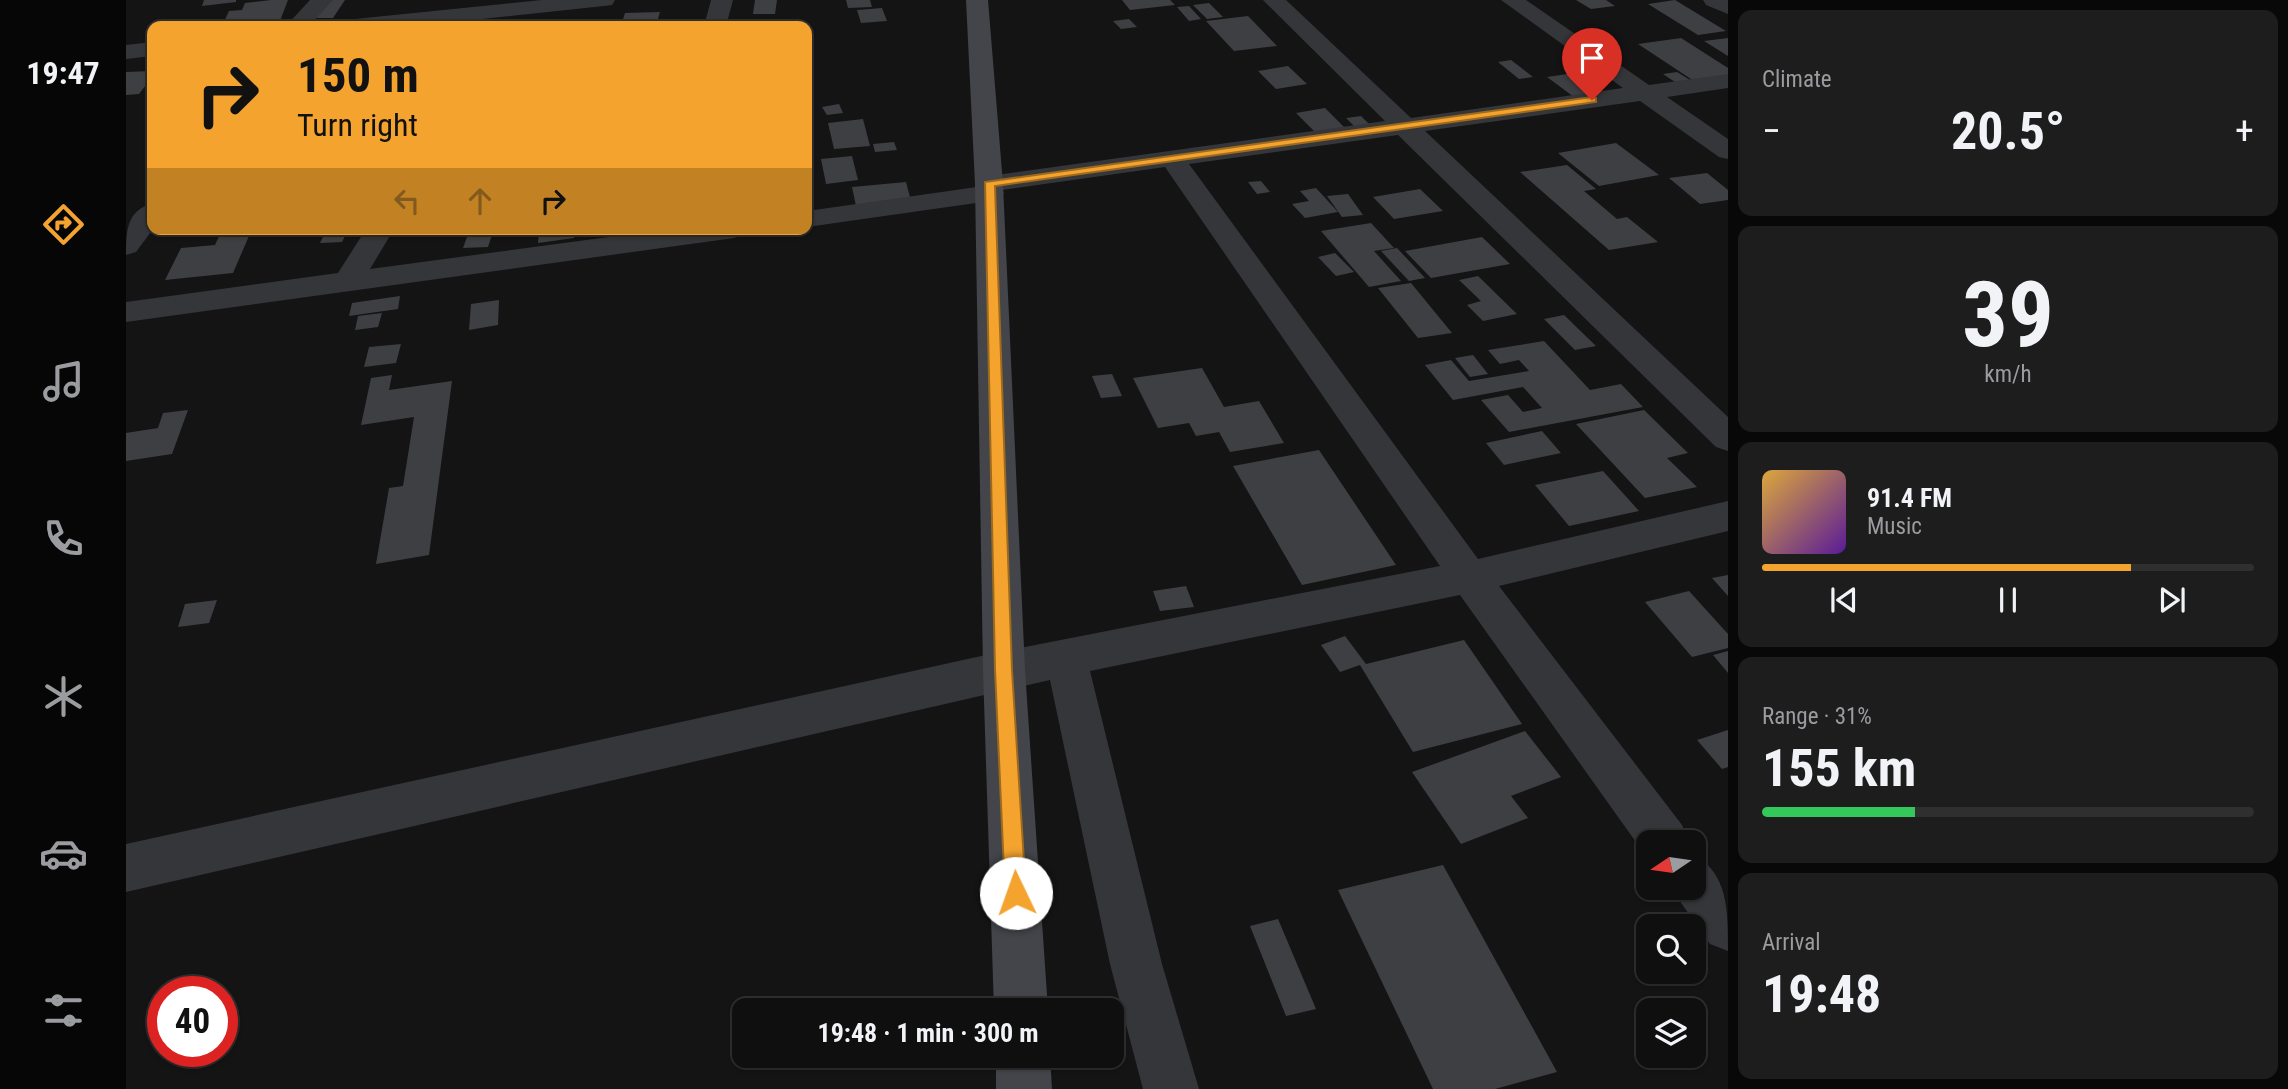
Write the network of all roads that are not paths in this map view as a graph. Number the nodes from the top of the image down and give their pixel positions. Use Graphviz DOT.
graph roads {
  1 [pos="322,0"];
  2 [pos="604,0"];
  3 [pos="722,0"];
  4 [pos="977,0"];
  5 [pos="1274,0"];
  6 [pos="1512,0"];
  7 [pos="1714,0"];
  8 [pos="1728,8"];
  9 [pos="508,19"];
  10 [pos="302,21"];
  11 [pos="464,21"];
  12 [pos="716,21"];
  13 [pos="147,49"];
  14 [pos="126,52"];
  15 [pos="1728,81"];
  16 [pos="1645,92"];
  17 [pos="1406,127"];
  18 [pos="1728,151"];
  19 [pos="1172,159"];
  20 [pos="990,189"];
  21 [pos="812,218"];
  22 [pos="147,219"];
  23 [pos="376,235"];
  24 [pos="655,235"];
  25 [pos="126,246"];
  26 [pos="346,283"];
  27 [pos="126,312"];
  28 [pos="1728,438"];
  29 [pos="1728,516"];
  30 [pos="1469,577"];
  31 [pos="1066,657"];
  32 [pos="1004,670"];
  33 [pos="1656,830"];
  34 [pos="126,867"];
  35 [pos="1706,896"];
  36 [pos="1728,926"];
  37 [pos="1020,998"];
  38 [pos="1023,1068"];
  39 [pos="1024,1089"];
  40 [pos="1171,1089"];
  1 -- 10 [label="street"];
  2 -- 9 [label="street"];
  3 -- 12 [label="street"];
  4 -- 20 [label="street"];
  5 -- 17 [label="street"];
  6 -- 16 [label="street"];
  7 -- 8 [label="street"];
  9 -- 11 [label="street"];
  13 -- 14 [label="street"];
  15 -- 16 [label="street"];
  16 -- 17 [label="street"];
  16 -- 18 [label="street"];
  17 -- 19 [label="street"];
  17 -- 28 [label="street"];
  19 -- 20 [label="street"];
  19 -- 30 [label="street"];
  20 -- 21 [label="street"];
  20 -- 32 [label="street"];
  22 -- 25 [label="street"];
  23 -- 26 [label="street"];
  24 -- 26 [label="street"];
  26 -- 27 [label="street"];
  29 -- 30 [label="street"];
  30 -- 31 [label="street"];
  30 -- 33 [label="street"];
  31 -- 32 [label="street"];
  31 -- 40 [label="street"];
  32 -- 34 [label="street"];
  32 -- 37 [label="street"];
  35 -- 36 [label="street"];
  38 -- 39 [label="street"];
}
